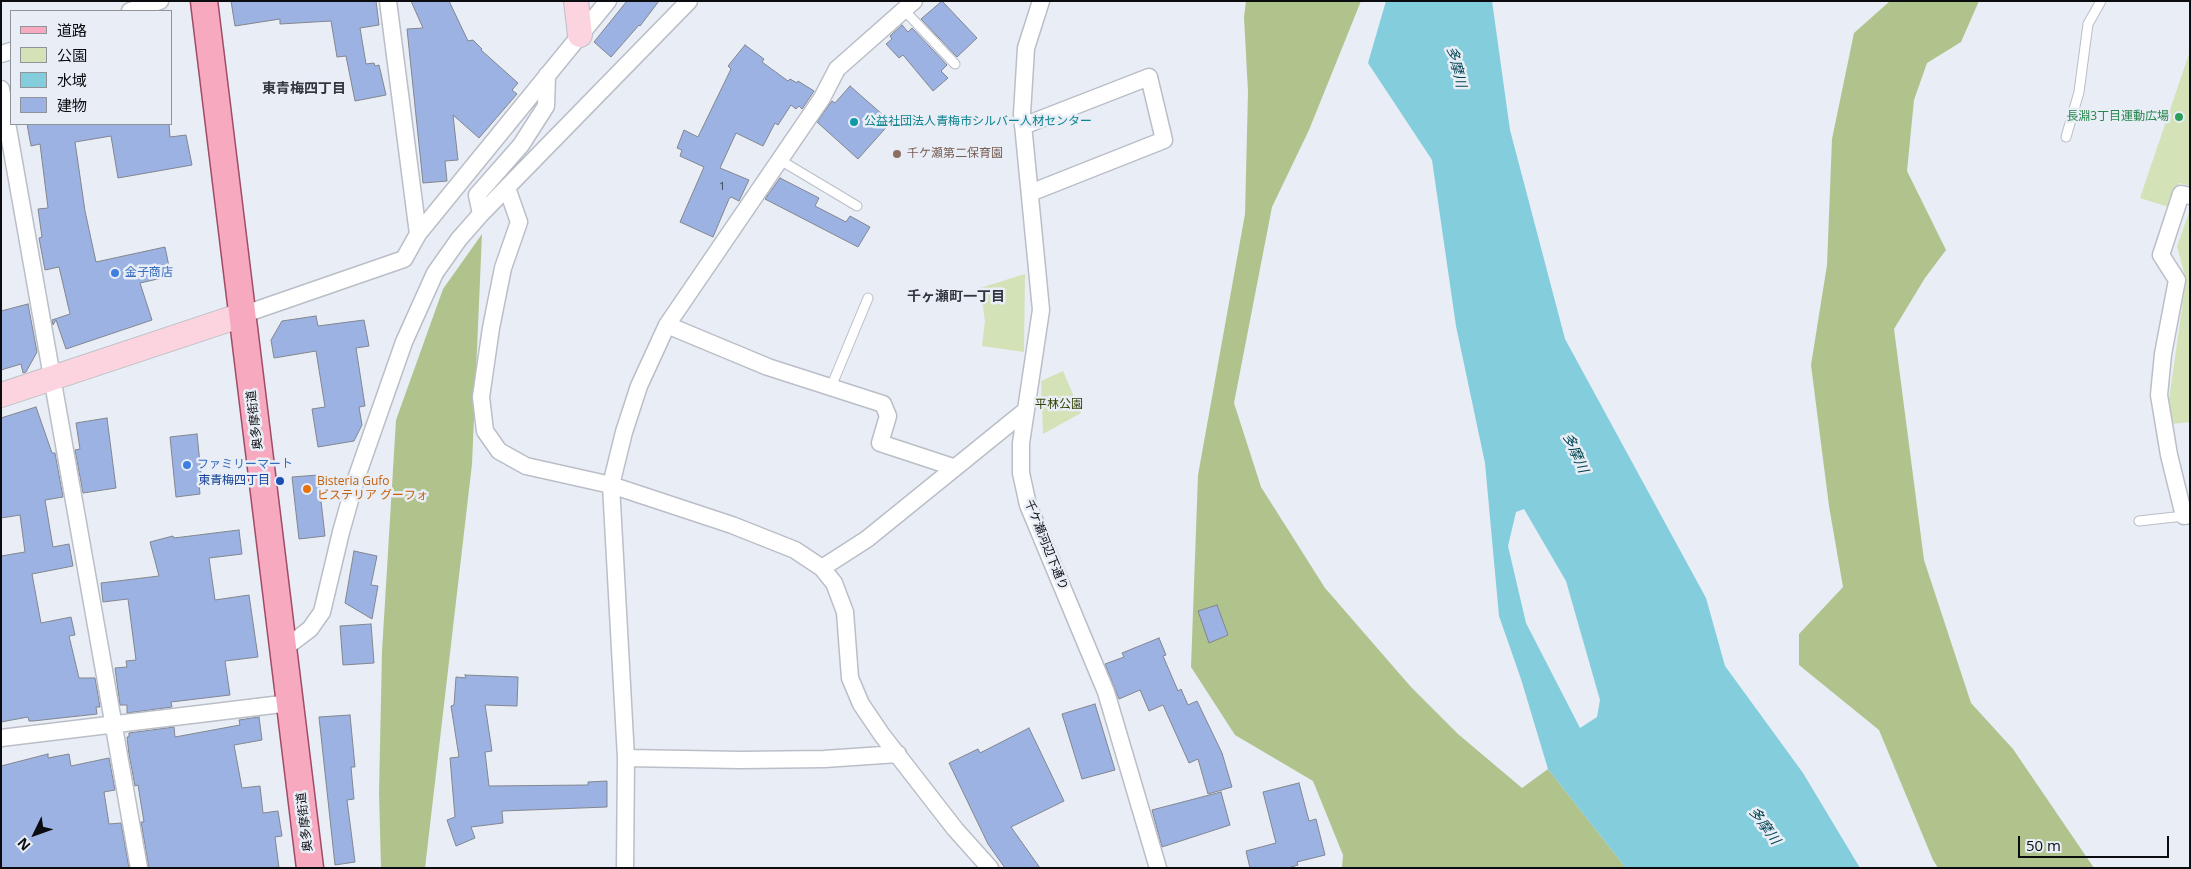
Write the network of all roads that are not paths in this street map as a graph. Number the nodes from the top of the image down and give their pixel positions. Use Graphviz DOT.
graph roads {
  1 [pos="160,1"];
  2 [pos="204,1"];
  3 [pos="388,1"];
  4 [pos="576,1"];
  5 [pos="608,1"];
  6 [pos="689,1"];
  7 [pos="1041,1"];
  8 [pos="2101,1"];
  9 [pos="909,6"];
  10 [pos="133,10"];
  11 [pos="580,35"];
  12 [pos="955,64"];
  13 [pos="547,75"];
  14 [pos="1,89"];
  15 [pos="1024,126"];
  16 [pos="2066,137"];
  17 [pos="780,160"];
  18 [pos="507,188"];
  19 [pos="1030,193"];
  20 [pos="2190,196"];
  21 [pos="857,206"];
  22 [pos="481,214"];
  23 [pos="418,234"];
  24 [pos="868,298"];
  25 [pos="242,315"];
  26 [pos="667,326"];
  27 [pos="53,377"];
  28 [pos="831,387"];
  29 [pos="1,395"];
  30 [pos="1025,411"];
  31 [pos="954,467"];
  32 [pos="611,485"];
  33 [pos="2187,515"];
  34 [pos="2139,521"];
  35 [pos="822,568"];
  36 [pos="284,648"];
  37 [pos="290,703"];
  38 [pos="114,724"];
  39 [pos="1,738"];
  40 [pos="898,754"];
  41 [pos="626,758"];
  42 [pos="139,868"];
  43 [pos="310,868"];
  44 [pos="625,868"];
  45 [pos="990,868"];
  46 [pos="1158,868"];
  1 -- 10 [label="street"];
  2 -- 25 [label="main road, 奥多摩街道"];
  3 -- 23 [label="street"];
  4 -- 11 [label="street"];
  5 -- 11 [label="street"];
  6 -- 18 [label="street"];
  7 -- 15 [label="street, 千ケ瀬河辺下通り"];
  8 -- 16 [label="lane"];
  9 -- 12 [label="lane"];
  9 -- 17 [label="street"];
  11 -- 13 [label="street"];
  13 -- 22 [label="street"];
  13 -- 23 [label="street"];
  14 -- 27 [label="street"];
  15 -- 19 [label="street, 千ケ瀬河辺下通り"];
  15 -- 19 [label="street"];
  17 -- 21 [label="lane"];
  17 -- 26 [label="street"];
  18 -- 22 [label="street"];
  18 -- 32 [label="street"];
  19 -- 30 [label="street, 千ケ瀬河辺下通り"];
  20 -- 33 [label="street"];
  22 -- 36 [label="street"];
  23 -- 25 [label="street"];
  24 -- 28 [label="lane"];
  25 -- 27 [label="street"];
  25 -- 36 [label="main road, 奥多摩街道"];
  26 -- 28 [label="street"];
  26 -- 32 [label="street"];
  27 -- 29 [label="street"];
  27 -- 38 [label="street"];
  28 -- 31 [label="street"];
  30 -- 31 [label="street"];
  30 -- 46 [label="street, 千ケ瀬河辺下通り"];
  31 -- 35 [label="street"];
  32 -- 35 [label="street"];
  32 -- 41 [label="street"];
  33 -- 34 [label="lane"];
  35 -- 40 [label="street"];
  36 -- 37 [label="main road, 奥多摩街道"];
  37 -- 38 [label="street"];
  37 -- 43 [label="main road, 奥多摩街道"];
  38 -- 39 [label="street"];
  38 -- 42 [label="street"];
  40 -- 41 [label="street"];
  40 -- 45 [label="street"];
  41 -- 44 [label="street"];
}
